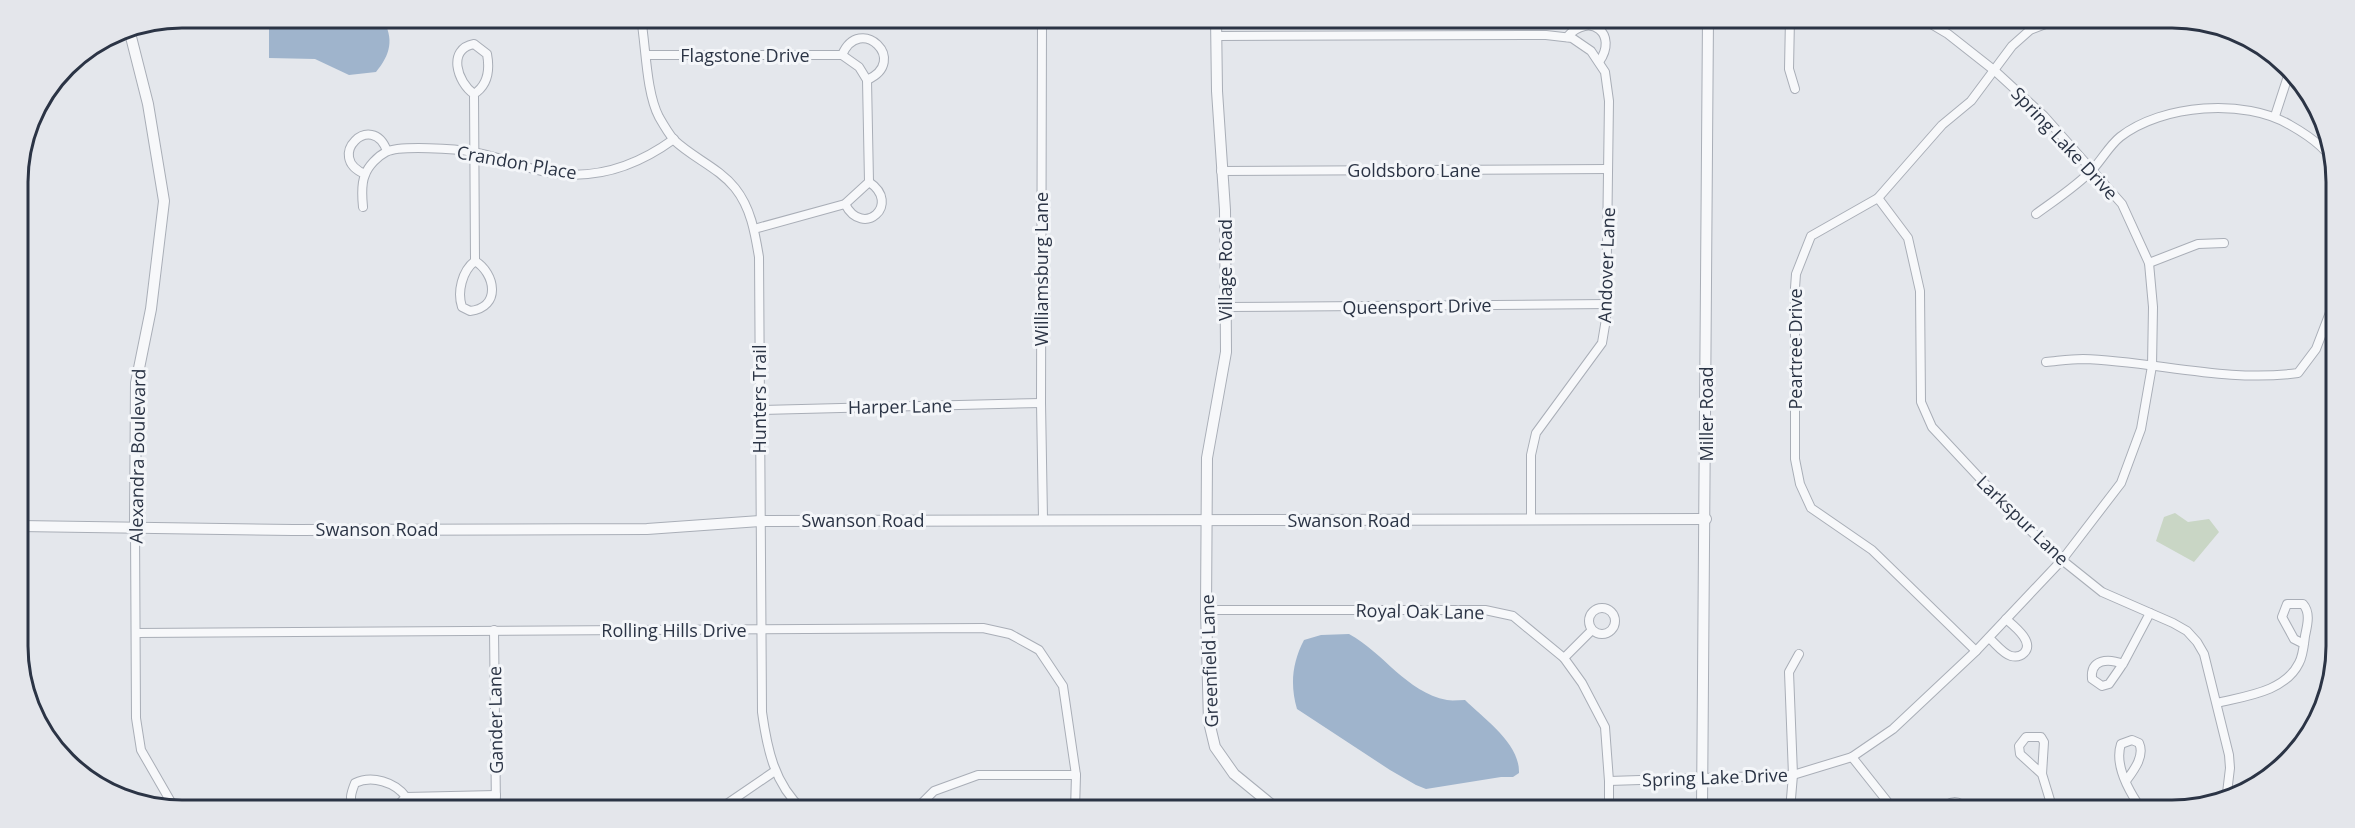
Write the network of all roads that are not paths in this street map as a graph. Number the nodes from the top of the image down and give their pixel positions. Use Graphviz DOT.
graph roads {
  1 [pos="643,29"];
  2 [pos="1042,29"];
  3 [pos="1216,29"];
  4 [pos="1575,29"];
  5 [pos="1599,29"];
  6 [pos="1708,29"];
  7 [pos="1790,29"];
  8 [pos="1940,29"];
  9 [pos="2033,29"];
  10 [pos="1216,36"];
  11 [pos="1567,37"];
  12 [pos="131,38"];
  13 [pos="647,55"];
  14 [pos="842,55"];
  15 [pos="1599,62"];
  16 [pos="1995,71"];
  17 [pos="867,80"];
  18 [pos="2287,80"];
  19 [pos="1795,88"];
  20 [pos="474,94"];
  21 [pos="2275,116"];
  22 [pos="674,140"];
  23 [pos="387,151"];
  24 [pos="2323,151"];
  25 [pos="474,152"];
  26 [pos="1608,169"];
  27 [pos="2092,170"];
  28 [pos="1221,171"];
  29 [pos="365,174"];
  30 [pos="869,182"];
  31 [pos="1878,198"];
  32 [pos="845,204"];
  33 [pos="363,207"];
  34 [pos="2036,214"];
  35 [pos="754,229"];
  36 [pos="2224,243"];
  37 [pos="476,261"];
  38 [pos="2149,263"];
  39 [pos="1608,304"];
  40 [pos="1226,307"];
  41 [pos="2326,323"];
  42 [pos="2046,362"];
  43 [pos="2152,366"];
  44 [pos="1041,403"];
  45 [pos="759,410"];
  46 [pos="1043,519"];
  47 [pos="1531,519"];
  48 [pos="1706,519"];
  49 [pos="1208,520"];
  50 [pos="760,521"];
  51 [pos="28,526"];
  52 [pos="135,527"];
  53 [pos="2062,560"];
  54 [pos="1206,610"];
  55 [pos="2150,614"];
  56 [pos="2006,619"];
  57 [pos="762,629"];
  58 [pos="494,630"];
  59 [pos="1592,630"];
  60 [pos="136,633"];
  61 [pos="1989,638"];
  62 [pos="2304,644"];
  63 [pos="1976,651"];
  64 [pos="1800,654"];
  65 [pos="1564,658"];
  66 [pos="2123,664"];
  67 [pos="2217,703"];
  68 [pos="1852,757"];
  69 [pos="775,771"];
  70 [pos="2042,774"];
  71 [pos="1076,775"];
  72 [pos="1793,775"];
  73 [pos="1703,777"];
  74 [pos="1609,781"];
  75 [pos="2126,781"];
  76 [pos="2228,789"];
  77 [pos="496,795"];
  78 [pos="406,797"];
  79 [pos="169,799"];
  80 [pos="1265,799"];
  81 [pos="1609,799"];
  82 [pos="1702,799"];
  83 [pos="1791,799"];
  84 [pos="1885,799"];
  85 [pos="2050,799"];
  86 [pos="2135,799"];
  87 [pos="351,800"];
  88 [pos="403,800"];
  89 [pos="496,800"];
  90 [pos="733,800"];
  91 [pos="796,800"];
  92 [pos="925,800"];
  93 [pos="1076,800"];
  1 -- 13 [label="street, Hunters Trail"];
  2 -- 44 [label="street, Williamsburg Lane"];
  3 -- 10 [label="street, Village Road"];
  4 -- 11 [label="street, Andover Lane"];
  5 -- 15 [label="street, Andover Lane"];
  6 -- 48 [label="street, Miller Road"];
  7 -- 19 [label="street"];
  8 -- 16 [label="street, Spring Lake Drive"];
  9 -- 16 [label="street, Peartree Drive"];
  10 -- 11 [label="street, Andover Lane"];
  10 -- 28 [label="street, Village Road"];
  11 -- 15 [label="street, Andover Lane"];
  12 -- 52 [label="street, Alexandra Boulevard"];
  13 -- 14 [label="street, Flagstone Drive"];
  13 -- 22 [label="street, Hunters Trail"];
  14 -- 17 [label="street"];
  14 -- 17 [label="street"];
  15 -- 26 [label="street, Andover Lane"];
  16 -- 27 [label="street, Spring Lake Drive"];
  16 -- 31 [label="street, Peartree Drive"];
  17 -- 30 [label="street"];
  18 -- 21 [label="street"];
  20 -- 20 [label="street"];
  20 -- 25 [label="street"];
  21 -- 24 [label="street"];
  21 -- 27 [label="street"];
  22 -- 25 [label="street, Crandon Place"];
  22 -- 35 [label="street, Hunters Trail"];
  23 -- 25 [label="street, Crandon Place"];
  23 -- 29 [label="street"];
  23 -- 29 [label="street"];
  25 -- 37 [label="street"];
  26 -- 28 [label="street, Goldsboro Lane"];
  26 -- 39 [label="street, Andover Lane"];
  27 -- 34 [label="street"];
  27 -- 38 [label="street, Spring Lake Drive"];
  28 -- 40 [label="street, Village Road"];
  29 -- 33 [label="street"];
  30 -- 32 [label="street"];
  30 -- 32 [label="street"];
  31 -- 53 [label="street, Larkspur Lane"];
  31 -- 63 [label="street, Peartree Drive"];
  32 -- 35 [label="street"];
  35 -- 45 [label="street, Hunters Trail"];
  36 -- 38 [label="street"];
  37 -- 37 [label="street"];
  38 -- 43 [label="street, Spring Lake Drive"];
  39 -- 40 [label="street, Queensport Drive"];
  39 -- 47 [label="street, Andover Lane"];
  40 -- 49 [label="street, Village Road"];
  41 -- 43 [label="street"];
  42 -- 43 [label="street"];
  43 -- 53 [label="street, Spring Lake Drive"];
  44 -- 45 [label="street, Harper Lane"];
  44 -- 46 [label="street, Williamsburg Lane"];
  45 -- 50 [label="street, Hunters Trail"];
  46 -- 49 [label="street, Swanson Road"];
  46 -- 50 [label="street, Swanson Road"];
  47 -- 48 [label="street, Swanson Road"];
  47 -- 49 [label="street, Swanson Road"];
  48 -- 73 [label="street, Miller Road"];
  49 -- 54 [label="street, Greenfield Lane"];
  50 -- 52 [label="street, Swanson Road"];
  50 -- 57 [label="street, Hunters Trail"];
  51 -- 52 [label="street, Swanson Road"];
  52 -- 60 [label="street, Alexandra Boulevard"];
  53 -- 55 [label="street, Larkspur Lane"];
  53 -- 56 [label="street, Spring Lake Drive"];
  54 -- 65 [label="street, Royal Oak Lane"];
  54 -- 80 [label="street, Greenfield Lane"];
  55 -- 66 [label="street"];
  55 -- 67 [label="street, Larkspur Lane"];
  56 -- 61 [label="street, Spring Lake Drive"];
  56 -- 61 [label="street"];
  57 -- 58 [label="street, Rolling Hills Drive"];
  57 -- 69 [label="street, Hunters Trail"];
  57 -- 71 [label="street, Rolling Hills Drive"];
  58 -- 60 [label="street, Rolling Hills Drive"];
  58 -- 77 [label="street, Gander Lane"];
  59 -- 65 [label="street"];
  60 -- 79 [label="street, Alexandra Boulevard"];
  61 -- 63 [label="street, Spring Lake Drive"];
  62 -- 62 [label="street"];
  62 -- 67 [label="street"];
  63 -- 68 [label="street, Spring Lake Drive"];
  64 -- 72 [label="street"];
  65 -- 74 [label="street, Royal Oak Lane"];
  67 -- 76 [label="street, Larkspur Lane"];
  68 -- 72 [label="street, Spring Lake Drive"];
  68 -- 84 [label="street"];
  69 -- 90 [label="street"];
  69 -- 91 [label="street, Hunters Trail"];
  70 -- 85 [label="street"];
  71 -- 92 [label="street"];
  71 -- 93 [label="street, Rolling Hills Drive"];
  72 -- 73 [label="street, Spring Lake Drive"];
  72 -- 83 [label="street"];
  73 -- 74 [label="street, Spring Lake Drive"];
  73 -- 82 [label="street, Miller Road"];
  74 -- 81 [label="street, Royal Oak Lane"];
  75 -- 86 [label="street"];
  77 -- 78 [label="street"];
  77 -- 89 [label="street, Gander Lane"];
  78 -- 87 [label="street"];
  78 -- 88 [label="street"];
}
